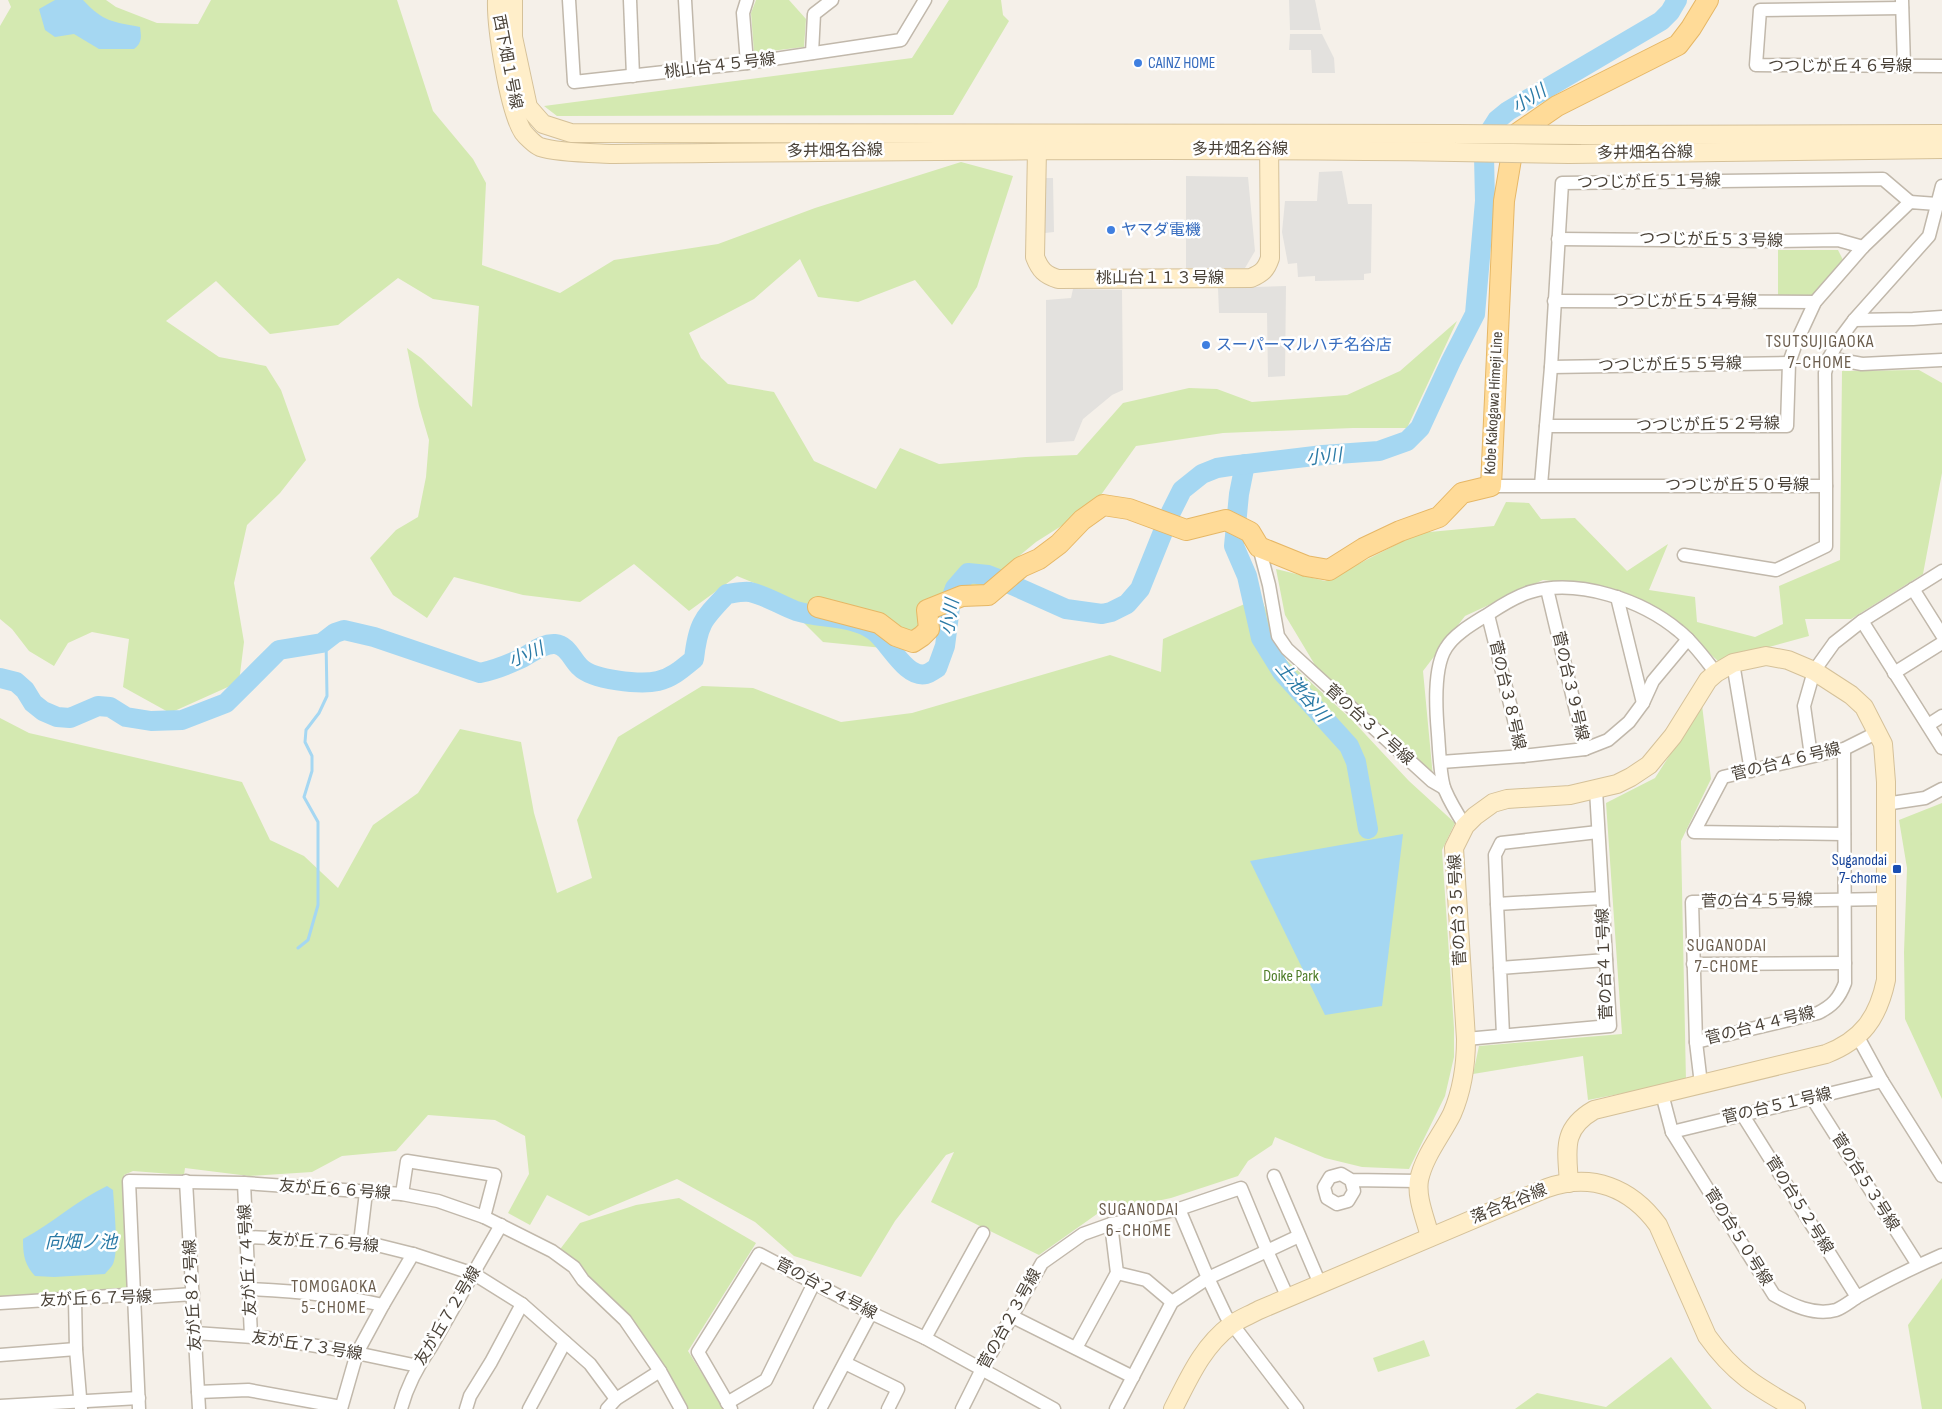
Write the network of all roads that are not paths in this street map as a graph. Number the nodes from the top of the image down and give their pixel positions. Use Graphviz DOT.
graph roads {
  1 [pos="497,0"];
  2 [pos="513,0"];
  3 [pos="569,0"];
  4 [pos="630,0"];
  5 [pos="685,0"];
  6 [pos="747,0"];
  7 [pos="832,0"];
  8 [pos="925,0"];
  9 [pos="1708,0"];
  10 [pos="1902,4"];
  11 [pos="812,53"];
  12 [pos="747,63"];
  13 [pos="1904,66"];
  14 [pos="1942,66"];
  15 [pos="689,70"];
  16 [pos="633,76"];
  17 [pos="571,133"];
  18 [pos="1942,134"];
  19 [pos="1269,142"];
  20 [pos="539,147"];
  21 [pos="1037,149"];
  22 [pos="1942,149"];
  23 [pos="1942,186"];
  24 [pos="1910,202"];
  25 [pos="1937,204"];
  26 [pos="1558,239"];
  27 [pos="1863,247"];
  28 [pos="1554,302"];
  29 [pos="1815,302"];
  30 [pos="1942,317"];
  31 [pos="1854,320"];
  32 [pos="1829,358"];
  33 [pos="1942,360"];
  34 [pos="1789,363"];
  35 [pos="1551,367"];
  36 [pos="1546,426"];
  37 [pos="1541,485"];
  38 [pos="1491,486"];
  39 [pos="1826,486"];
  40 [pos="1259,547"];
  41 [pos="1684,554"];
  42 [pos="1942,571"];
  43 [pos="1547,589"];
  44 [pos="1913,589"];
  45 [pos="1617,597"];
  46 [pos="818,607"];
  47 [pos="1488,615"];
  48 [pos="1862,621"];
  49 [pos="1942,635"];
  50 [pos="1688,639"];
  51 [pos="1942,643"];
  52 [pos="1733,663"];
  53 [pos="1814,671"];
  54 [pos="1716,673"];
  55 [pos="1894,673"];
  56 [pos="1643,704"];
  57 [pos="1942,716"];
  58 [pos="1928,725"];
  59 [pos="1878,732"];
  60 [pos="1942,748"];
  61 [pos="1585,749"];
  62 [pos="1844,749"];
  63 [pos="1523,756"];
  64 [pos="1812,756"];
  65 [pos="1441,762"];
  66 [pos="1751,771"];
  67 [pos="1444,788"];
  68 [pos="1942,789"];
  69 [pos="1596,790"];
  70 [pos="1885,804"];
  71 [pos="1465,826"];
  72 [pos="1598,832"];
  73 [pos="1844,834"];
  74 [pos="1602,898"];
  75 [pos="1885,899"];
  76 [pos="1844,900"];
  77 [pos="1497,904"];
  78 [pos="1606,960"];
  79 [pos="1845,963"];
  80 [pos="1694,964"];
  81 [pos="1500,968"];
  82 [pos="1503,1035"];
  83 [pos="1858,1037"];
  84 [pos="1466,1038"];
  85 [pos="1696,1042"];
  86 [pos="1882,1081"];
  87 [pos="1701,1084"];
  88 [pos="1662,1094"];
  89 [pos="1812,1098"];
  90 [pos="1742,1114"];
  91 [pos="1672,1132"];
  92 [pos="1274,1176"];
  93 [pos="1942,1176"];
  94 [pos="1351,1180"];
  95 [pos="186,1181"];
  96 [pos="1419,1181"];
  97 [pos="244,1183"];
  98 [pos="1568,1183"];
  99 [pos="366,1192"];
  100 [pos="402,1194"];
  101 [pos="1179,1209"];
  102 [pos="484,1217"];
  103 [pos="1111,1224"];
  104 [pos="501,1225"];
  105 [pos="983,1233"];
  106 [pos="1298,1236"];
  107 [pos="247,1237"];
  108 [pos="1430,1237"];
  109 [pos="360,1243"];
  110 [pos="1267,1251"];
  111 [pos="413,1254"];
  112 [pos="1942,1255"];
  113 [pos="1918,1265"];
  114 [pos="1117,1273"];
  115 [pos="474,1274"];
  116 [pos="1208,1278"];
  117 [pos="814,1283"];
  118 [pos="1320,1284"];
  119 [pos="250,1290"];
  120 [pos="193,1294"];
  121 [pos="1857,1297"];
  122 [pos="75,1298"];
  123 [pos="134,1298"];
  124 [pos="1288,1298"];
  125 [pos="1172,1302"];
  126 [pos="0,1303"];
  127 [pos="522,1304"];
  128 [pos="383,1305"];
  129 [pos="872,1313"];
  130 [pos="1012,1316"];
  131 [pos="1232,1324"];
  132 [pos="195,1333"];
  133 [pos="251,1336"];
  134 [pos="925,1338"];
  135 [pos="565,1342"];
  136 [pos="1076,1348"];
  137 [pos="76,1349"];
  138 [pos="357,1353"];
  139 [pos="0,1355"];
  140 [pos="845,1362"];
  141 [pos="418,1366"];
  142 [pos="982,1369"];
  143 [pos="660,1371"];
  144 [pos="1133,1377"];
  145 [pos="198,1392"];
  146 [pos="616,1399"];
  147 [pos="139,1403"];
  148 [pos="81,1405"];
  149 [pos="0,1406"];
  150 [pos="729,1406"];
  151 [pos="1046,1407"];
  152 [pos="341,1408"];
  153 [pos="199,1409"];
  154 [pos="401,1409"];
  155 [pos="466,1409"];
  156 [pos="529,1409"];
  157 [pos="607,1409"];
  158 [pos="681,1409"];
  159 [pos="820,1409"];
  160 [pos="888,1409"];
  161 [pos="962,1409"];
  162 [pos="1116,1409"];
  163 [pos="1173,1409"];
  164 [pos="1297,1409"];
  165 [pos="1796,1409"];
  1 -- 20 [label="street, 西下畑１号線"];
  2 -- 17 [label="street, 西下畑１号線"];
  3 -- 16 [label="street, 桃山台４５号線"];
  4 -- 16 [label="street"];
  5 -- 15 [label="street"];
  6 -- 12 [label="street"];
  7 -- 11 [label="street"];
  8 -- 11 [label="street, 桃山台４５号線"];
  9 -- 38 [label="main road, Kobe Kakogawa Himeji Line"];
  10 -- 13 [label="street"];
  10 -- 13 [label="street, つつじが丘４６号線"];
  11 -- 12 [label="street, 桃山台４５号線"];
  12 -- 15 [label="street, 桃山台４５号線"];
  13 -- 14 [label="street, つつじが丘４６号線"];
  15 -- 16 [label="street, 桃山台４５号線"];
  17 -- 19 [label="street, 多井畑名谷線"];
  18 -- 19 [label="street, 多井畑名谷線, bridge"];
  19 -- 21 [label="street, 多井畑名谷線"];
  19 -- 21 [label="street, 桃山台１１３号線"];
  19 -- 22 [label="street, 多井畑名谷線, bridge"];
  20 -- 21 [label="street, 多井畑名谷線"];
  23 -- 25 [label="street, つつじが丘５０号線"];
  24 -- 25 [label="street"];
  24 -- 26 [label="street, つつじが丘５１号線"];
  24 -- 27 [label="street, つつじが丘５２号線"];
  25 -- 31 [label="street, つつじが丘５０号線"];
  26 -- 27 [label="street, つつじが丘５３号線"];
  26 -- 28 [label="street, つつじが丘５１号線"];
  27 -- 29 [label="street, つつじが丘５２号線"];
  28 -- 29 [label="street, つつじが丘５４号線"];
  28 -- 35 [label="street, つつじが丘５１号線"];
  29 -- 34 [label="street, つつじが丘５２号線"];
  30 -- 31 [label="street"];
  31 -- 32 [label="street, つつじが丘５０号線"];
  32 -- 33 [label="street"];
  32 -- 39 [label="street, つつじが丘５０号線"];
  34 -- 35 [label="street, つつじが丘５５号線"];
  34 -- 36 [label="street, つつじが丘５２号線"];
  35 -- 36 [label="street, つつじが丘５１号線"];
  36 -- 37 [label="street, つつじが丘５１号線"];
  37 -- 38 [label="street, つつじが丘５０号線"];
  37 -- 39 [label="street, つつじが丘５０号線"];
  38 -- 40 [label="main road, Kobe Kakogawa Himeji Line"];
  39 -- 41 [label="street"];
  40 -- 46 [label="main road, Kobe Kakogawa Himeji Line"];
  40 -- 67 [label="street, 菅の台３７号線"];
  42 -- 44 [label="street"];
  43 -- 45 [label="street"];
  43 -- 47 [label="street"];
  43 -- 61 [label="street, 菅の台３９号線"];
  44 -- 48 [label="street"];
  44 -- 49 [label="street"];
  45 -- 50 [label="street"];
  45 -- 56 [label="street"];
  47 -- 63 [label="street, 菅の台３８号線"];
  47 -- 65 [label="street"];
  48 -- 53 [label="street"];
  48 -- 55 [label="street"];
  50 -- 54 [label="street"];
  50 -- 56 [label="street, 菅の台３９号線"];
  51 -- 55 [label="street"];
  52 -- 53 [label="street, 菅の台３５号線"];
  52 -- 54 [label="street, 菅の台３５号線"];
  52 -- 66 [label="street"];
  53 -- 59 [label="street, 菅の台３５号線"];
  53 -- 64 [label="street"];
  54 -- 69 [label="street, 菅の台３５号線"];
  55 -- 58 [label="street"];
  56 -- 61 [label="street, 菅の台３９号線"];
  57 -- 58 [label="street"];
  58 -- 60 [label="street"];
  59 -- 62 [label="street, 菅の台４６号線"];
  59 -- 70 [label="street, 菅の台３５号線"];
  61 -- 63 [label="street"];
  62 -- 64 [label="street, 菅の台４６号線"];
  62 -- 73 [label="street, 菅の台４４号線"];
  63 -- 65 [label="street, 菅の台３８号線"];
  64 -- 66 [label="street, 菅の台４６号線"];
  65 -- 67 [label="street"];
  66 -- 73 [label="street, 菅の台４６号線"];
  67 -- 71 [label="street"];
  68 -- 70 [label="street"];
  69 -- 71 [label="street, 菅の台３５号線"];
  69 -- 72 [label="street, 菅の台４１号線"];
  70 -- 75 [label="street, 菅の台３５号線"];
  71 -- 84 [label="street, 菅の台３５号線"];
  72 -- 74 [label="street, 菅の台４１号線"];
  72 -- 77 [label="street"];
  73 -- 76 [label="street, 菅の台４４号線"];
  74 -- 77 [label="street"];
  74 -- 78 [label="street, 菅の台４１号線"];
  75 -- 76 [label="street, 菅の台４５号線"];
  75 -- 83 [label="street, 菅の台３５号線"];
  76 -- 79 [label="street, 菅の台４４号線"];
  76 -- 80 [label="street, 菅の台４５号線"];
  77 -- 81 [label="street"];
  78 -- 81 [label="street"];
  78 -- 82 [label="street, 菅の台４１号線"];
  79 -- 80 [label="street"];
  79 -- 85 [label="street, 菅の台４４号線"];
  80 -- 85 [label="street, 菅の台４５号線"];
  81 -- 82 [label="street"];
  82 -- 84 [label="street, 菅の台４１号線"];
  83 -- 86 [label="street"];
  83 -- 87 [label="street, 菅の台３５号線"];
  84 -- 96 [label="street, 菅の台３５号線"];
  85 -- 87 [label="street, 菅の台４５号線"];
  86 -- 89 [label="street, 菅の台５１号線"];
  86 -- 93 [label="street"];
  87 -- 88 [label="street, 菅の台３５号線"];
  88 -- 91 [label="street, 菅の台５０号線"];
  88 -- 98 [label="street, 菅の台３５号線"];
  89 -- 90 [label="street, 菅の台５１号線"];
  89 -- 113 [label="street, 菅の台５３号線"];
  90 -- 91 [label="street, 菅の台５１号線"];
  90 -- 121 [label="street, 菅の台５２号線"];
  91 -- 121 [label="street, 菅の台５０号線"];
  92 -- 106 [label="street"];
  94 -- 96 [label="street"];
  95 -- 97 [label="street, 友が丘６６号線"];
  95 -- 120 [label="street, 友が丘８２号線"];
  95 -- 123 [label="street, 友が丘６６号線"];
  96 -- 108 [label="street, 菅の台３５号線"];
  97 -- 99 [label="street, 友が丘６６号線"];
  97 -- 107 [label="street, 友が丘７４号線"];
  98 -- 108 [label="street, 落合名谷線"];
  98 -- 165 [label="street, 落合名谷線"];
  99 -- 100 [label="street, 友が丘６６号線"];
  99 -- 109 [label="street"];
  100 -- 102 [label="street, 友が丘６６号線"];
  100 -- 102 [label="street"];
  101 -- 103 [label="street, 菅の台２３号線"];
  101 -- 110 [label="street, 菅の台２３号線"];
  101 -- 116 [label="street"];
  102 -- 104 [label="street, 友が丘６６号線"];
  103 -- 114 [label="street"];
  103 -- 130 [label="street, 菅の台２３号線"];
  104 -- 115 [label="street, 友が丘７２号線"];
  104 -- 143 [label="street, 友が丘６６号線"];
  105 -- 134 [label="street"];
  106 -- 110 [label="street"];
  106 -- 118 [label="street"];
  107 -- 109 [label="street, 友が丘７６号線"];
  107 -- 119 [label="street, 友が丘７４号線"];
  108 -- 118 [label="street, 落合名谷線"];
  109 -- 111 [label="street, 友が丘７６号線"];
  110 -- 116 [label="street"];
  110 -- 124 [label="street"];
  111 -- 115 [label="street, 友が丘７６号線"];
  111 -- 128 [label="street"];
  112 -- 113 [label="street, 菅の台５０号線"];
  113 -- 121 [label="street, 菅の台５０号線"];
  114 -- 125 [label="street"];
  114 -- 136 [label="street"];
  115 -- 127 [label="street, 友が丘７６号線"];
  115 -- 141 [label="street, 友が丘７２号線"];
  116 -- 125 [label="street"];
  116 -- 131 [label="street"];
  117 -- 129 [label="street, 菅の台２４号線"];
  117 -- 150 [label="street"];
  117 -- 150 [label="street, 菅の台２４号線"];
  118 -- 124 [label="street, 落合名谷線"];
  119 -- 128 [label="street"];
  119 -- 133 [label="street, 友が丘７４号線"];
  120 -- 123 [label="street, 友が丘６７号線"];
  120 -- 132 [label="street, 友が丘８２号線"];
  122 -- 123 [label="street, 友が丘６７号線"];
  122 -- 126 [label="street, 友が丘６７号線"];
  122 -- 137 [label="street"];
  123 -- 147 [label="street, 友が丘６６号線"];
  124 -- 131 [label="street, 落合名谷線"];
  125 -- 144 [label="street"];
  127 -- 135 [label="street, 友が丘７６号線"];
  127 -- 155 [label="street"];
  128 -- 138 [label="street"];
  129 -- 134 [label="street, 菅の台２４号線"];
  129 -- 140 [label="street"];
  130 -- 136 [label="street"];
  130 -- 142 [label="street, 菅の台２３号線"];
  131 -- 163 [label="street, 落合名谷線"];
  131 -- 164 [label="street"];
  132 -- 133 [label="street, 友が丘７３号線"];
  132 -- 145 [label="street, 友が丘８２号線"];
  133 -- 138 [label="street, 友が丘７３号線"];
  134 -- 142 [label="street, 菅の台２４号線"];
  135 -- 146 [label="street, 友が丘７６号線"];
  135 -- 156 [label="street"];
  136 -- 144 [label="street"];
  137 -- 139 [label="street"];
  137 -- 148 [label="street"];
  138 -- 141 [label="street, 友が丘７３号線"];
  138 -- 152 [label="street"];
  140 -- 159 [label="street"];
  140 -- 160 [label="street"];
  141 -- 154 [label="street, 友が丘７２号線"];
  142 -- 151 [label="street, 菅の台２４号線"];
  142 -- 161 [label="street, 菅の台２３号線"];
  143 -- 146 [label="street"];
  143 -- 158 [label="street, 友が丘６６号線"];
  144 -- 162 [label="street"];
  145 -- 152 [label="street"];
  145 -- 153 [label="street, 友が丘８２号線"];
  146 -- 157 [label="street"];
  147 -- 148 [label="street"];
  148 -- 149 [label="street"];
}
